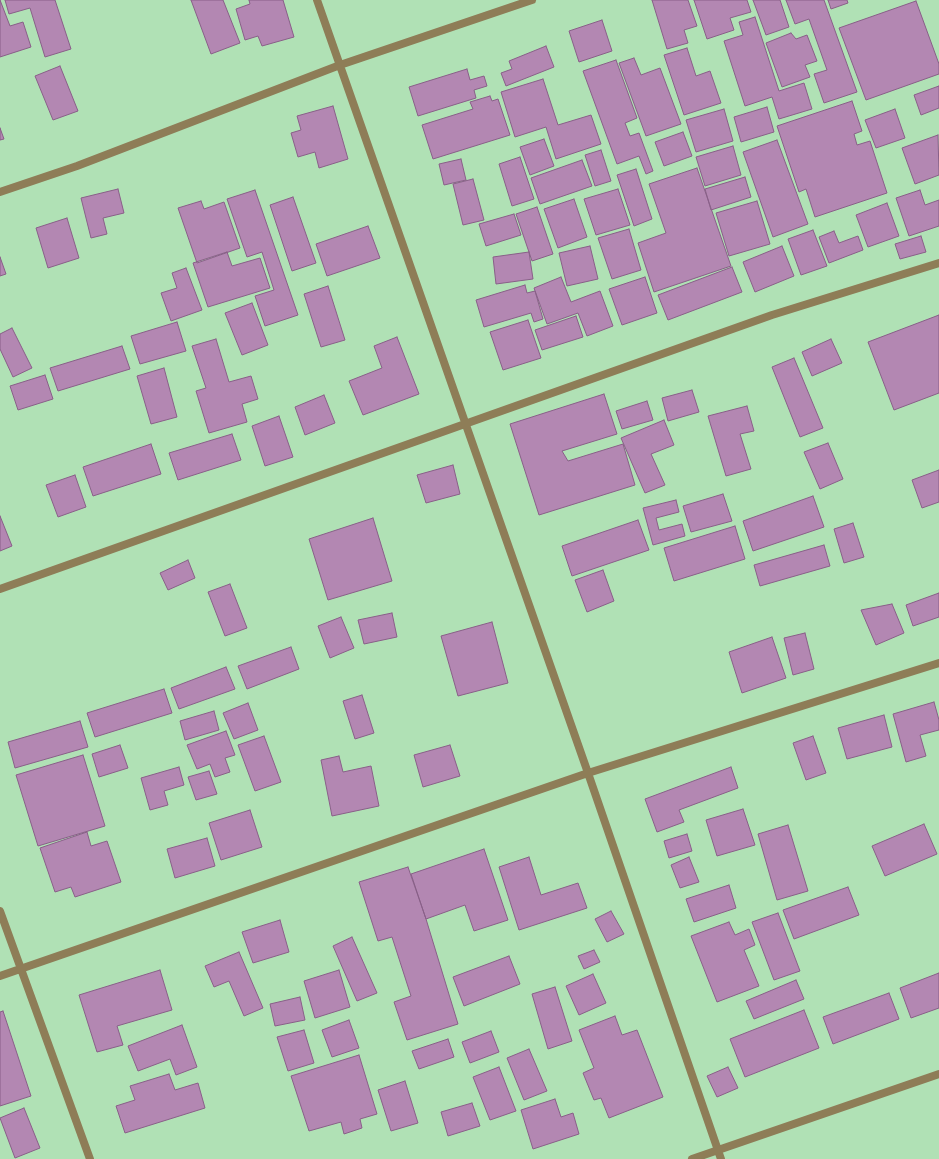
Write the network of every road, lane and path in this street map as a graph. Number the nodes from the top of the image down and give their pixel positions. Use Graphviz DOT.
graph roads {
  1 [pos="317,0"];
  2 [pos="532,0"];
  3 [pos="340,65"];
  4 [pos="0,192"];
  5 [pos="939,263"];
  6 [pos="466,425"];
  7 [pos="0,589"];
  8 [pos="939,663"];
  9 [pos="588,773"];
  10 [pos="0,910"];
  11 [pos="21,970"];
  12 [pos="0,976"];
  13 [pos="939,1074"];
  14 [pos="719,1155"];
  15 [pos="90,1159"];
  16 [pos="692,1159"];
  1 -- 3 [label="street"];
  2 -- 3 [label="street"];
  3 -- 4 [label="street"];
  3 -- 6 [label="street"];
  5 -- 6 [label="street"];
  6 -- 7 [label="street"];
  6 -- 9 [label="street"];
  8 -- 9 [label="street"];
  9 -- 11 [label="street"];
  9 -- 14 [label="street"];
  10 -- 11 [label="street"];
  11 -- 12 [label="street"];
  11 -- 15 [label="street"];
  13 -- 14 [label="street"];
  14 -- 16 [label="street"];
}
